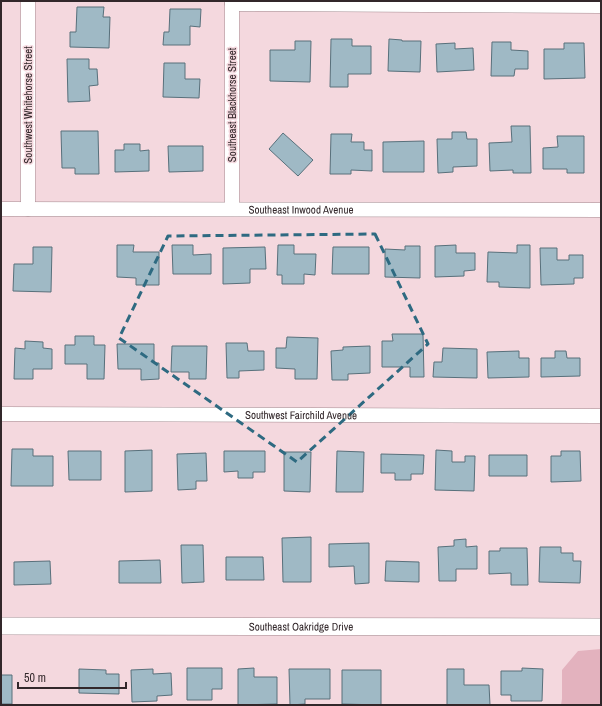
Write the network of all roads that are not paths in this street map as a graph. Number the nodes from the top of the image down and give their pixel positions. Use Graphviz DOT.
graph roads {
  1 [pos="28,1"];
  2 [pos="232,3"];
  3 [pos="601,6"];
  4 [pos="1,209"];
  5 [pos="28,209"];
  6 [pos="232,209"];
  7 [pos="601,210"];
  8 [pos="1,414"];
  9 [pos="601,416"];
  10 [pos="1,626"];
  11 [pos="601,627"];
  1 -- 5 [label="street, Southwest Whitehorse Street"];
  2 -- 3 [label="street"];
  2 -- 6 [label="street, Southeast Blackhorse Street"];
  4 -- 5 [label="street, Southeast Inwood Avenue"];
  5 -- 6 [label="street, Southeast Inwood Avenue"];
  6 -- 7 [label="street, Southeast Inwood Avenue"];
  8 -- 9 [label="street, Southwest Fairchild Avenue"];
  10 -- 11 [label="street, Southeast Oakridge Drive"];
}
